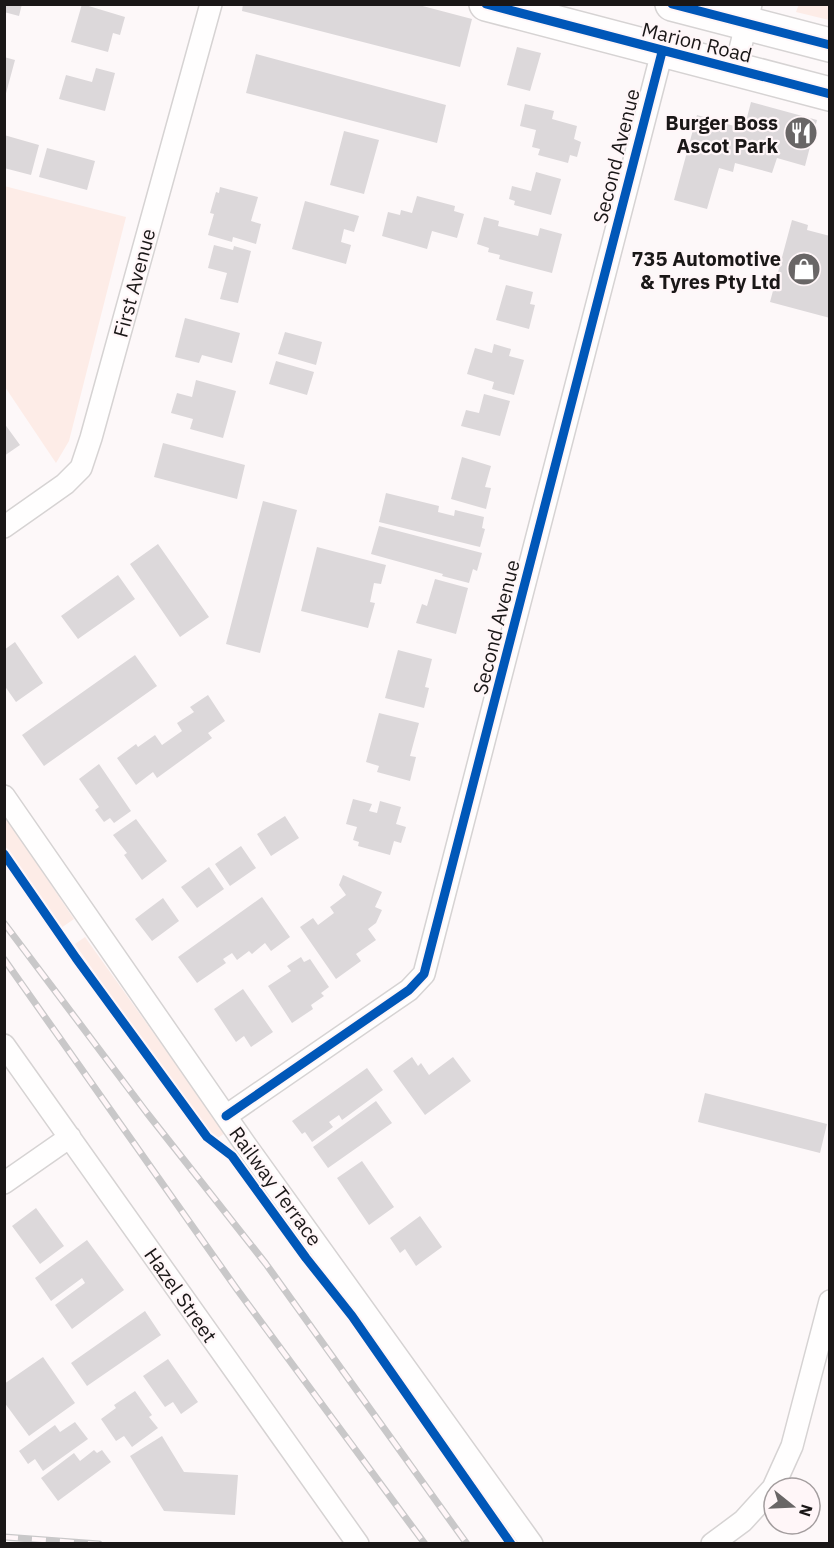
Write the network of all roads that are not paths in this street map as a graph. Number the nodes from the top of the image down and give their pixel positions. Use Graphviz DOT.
graph roads {
  1 [pos="211,4"];
  2 [pos="486,4"];
  3 [pos="672,4"];
  4 [pos="749,14"];
  5 [pos="830,45"];
  6 [pos="662,52"];
  7 [pos="735,70"];
  8 [pos="830,94"];
  9 [pos="4,527"];
  10 [pos="4,796"];
  11 [pos="4,1045"];
  12 [pos="226,1116"];
  13 [pos="70,1137"];
  14 [pos="4,1183"];
  15 [pos="830,1301"];
  16 [pos="358,1544"];
  17 [pos="532,1544"];
  18 [pos="712,1544"];
  1 -- 9 [label="street, First Avenue"];
  2 -- 6 [label="main road, Marion Road"];
  3 -- 4 [label="main road, Marion Road"];
  4 -- 5 [label="main road, Marion Road"];
  4 -- 7 [label="street"];
  6 -- 7 [label="main road, Marion Road"];
  6 -- 12 [label="street, Second Avenue"];
  7 -- 8 [label="main road, Marion Road"];
  10 -- 12 [label="street, Railway Terrace"];
  11 -- 13 [label="street, Hazel Street"];
  12 -- 17 [label="street, Railway Terrace"];
  13 -- 14 [label="street"];
  13 -- 16 [label="street, Hazel Street"];
  15 -- 18 [label="street"];
}
